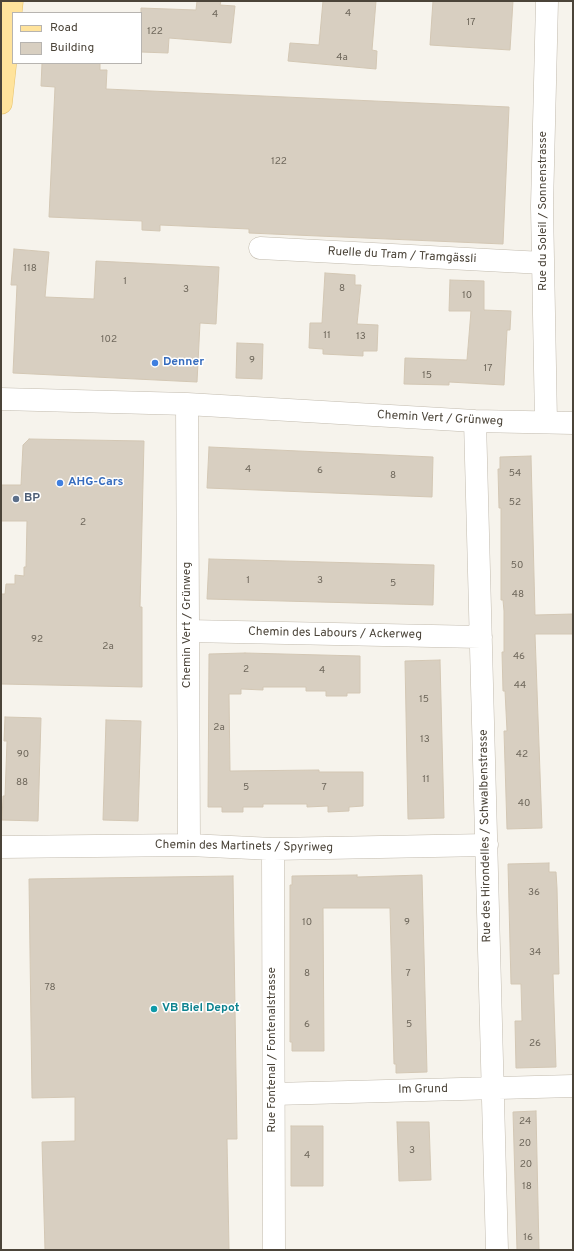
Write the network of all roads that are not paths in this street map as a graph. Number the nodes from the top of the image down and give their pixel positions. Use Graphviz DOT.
graph roads {
  1 [pos="12,1"];
  2 [pos="547,1"];
  3 [pos="1,102"];
  4 [pos="260,248"];
  5 [pos="543,263"];
  6 [pos="1,399"];
  7 [pos="187,404"];
  8 [pos="475,422"];
  9 [pos="546,422"];
  10 [pos="573,423"];
  11 [pos="188,631"];
  12 [pos="481,637"];
  13 [pos="189,845"];
  14 [pos="487,845"];
  15 [pos="1,847"];
  16 [pos="273,849"];
  17 [pos="573,1086"];
  18 [pos="493,1089"];
  19 [pos="274,1094"];
  20 [pos="274,1250"];
  21 [pos="497,1250"];
  1 -- 3 [label="main road"];
  2 -- 5 [label="street, Rue du Soleil / Sonnenstrasse"];
  4 -- 5 [label="street, Ruelle du Tram / Tramgässli"];
  5 -- 9 [label="street, Rue du Soleil / Sonnenstrasse"];
  6 -- 7 [label="street, Chemin Vert / Grünweg"];
  7 -- 8 [label="street, Chemin Vert / Grünweg"];
  7 -- 11 [label="street, Chemin Vert / Grünweg"];
  8 -- 9 [label="street, Chemin Vert / Grünweg"];
  8 -- 12 [label="street, Rue des Hirondelles / Schwalbenstrasse"];
  9 -- 10 [label="street, Chemin Vert / Grünweg"];
  11 -- 12 [label="street, Chemin des Labours / Ackerweg"];
  11 -- 13 [label="street, Chemin Vert / Grünweg"];
  12 -- 14 [label="street, Rue des Hirondelles / Schwalbenstrasse"];
  13 -- 15 [label="street, Chemin des Martinets / Spyriweg"];
  13 -- 16 [label="street, Chemin des Martinets / Spyriweg"];
  14 -- 16 [label="street, Chemin des Martinets / Spyriweg"];
  14 -- 18 [label="street, Rue des Hirondelles / Schwalbenstrasse"];
  16 -- 19 [label="street, Rue Fontenal / Fontenalstrasse"];
  17 -- 18 [label="street, Im Grund"];
  18 -- 19 [label="street, Im Grund"];
  18 -- 21 [label="street, Rue des Hirondelles / Schwalbenstrasse"];
  19 -- 20 [label="street, Rue Fontenal / Fontenalstrasse"];
}
